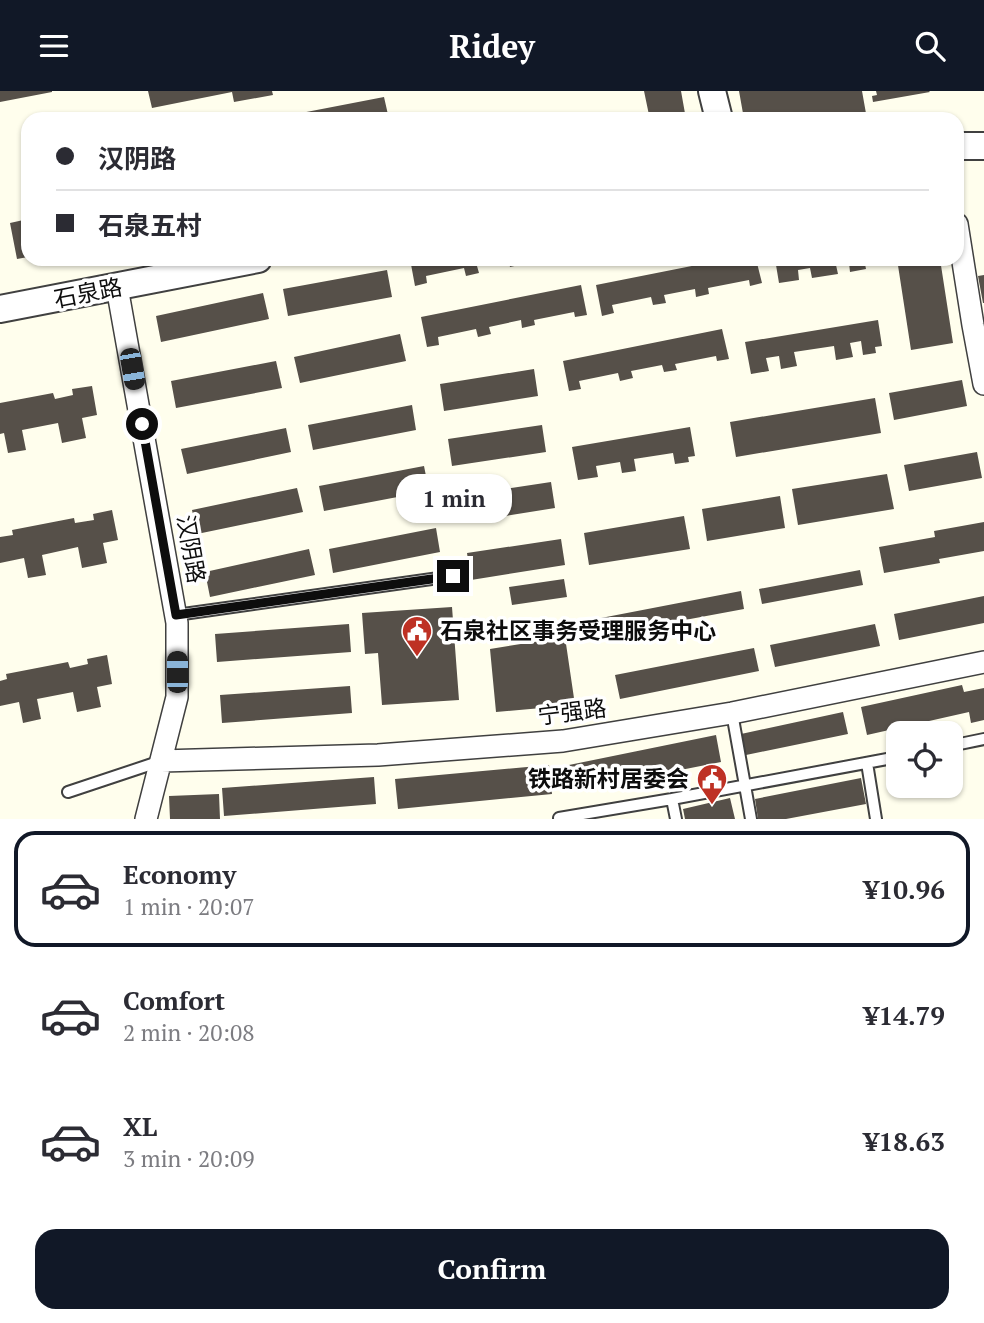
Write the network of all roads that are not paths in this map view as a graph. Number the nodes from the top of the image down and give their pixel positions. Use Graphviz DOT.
graph roads {
  1 [pos="712,91"];
  2 [pos="717,112"];
  3 [pos="964,146"];
  4 [pos="984,146"];
  5 [pos="223,266"];
  6 [pos="964,266"];
  7 [pos="117,287"];
  8 [pos="0,309"];
  9 [pos="984,384"];
  10 [pos="453,576"];
  11 [pos="176,615"];
  12 [pos="984,661"];
  13 [pos="732,713"];
  14 [pos="984,739"];
  15 [pos="963,743"];
  16 [pos="886,759"];
  17 [pos="161,761"];
  18 [pos="867,763"];
  19 [pos="744,785"];
  20 [pos="68,792"];
  21 [pos="672,799"];
  22 [pos="559,818"];
  23 [pos="146,819"];
  24 [pos="676,819"];
  25 [pos="751,819"];
  26 [pos="876,819"];
  1 -- 2 [label="street"];
  3 -- 4 [label="street"];
  5 -- 7 [label="street, 石泉路"];
  6 -- 9 [label="street"];
  7 -- 8 [label="street, 石泉路"];
  7 -- 11 [label="street, 汉阴路"];
  10 -- 11 [label="lane"];
  11 -- 17 [label="street, 汉阴路"];
  12 -- 13 [label="street, 宁强路"];
  13 -- 17 [label="street, 宁强路"];
  13 -- 19 [label="lane"];
  14 -- 15 [label="lane"];
  16 -- 18 [label="lane"];
  17 -- 20 [label="lane"];
  17 -- 23 [label="street, 汉阴路"];
  18 -- 19 [label="lane"];
  18 -- 26 [label="lane"];
  19 -- 21 [label="lane"];
  19 -- 25 [label="lane"];
  21 -- 22 [label="lane"];
  21 -- 24 [label="lane"];
}
